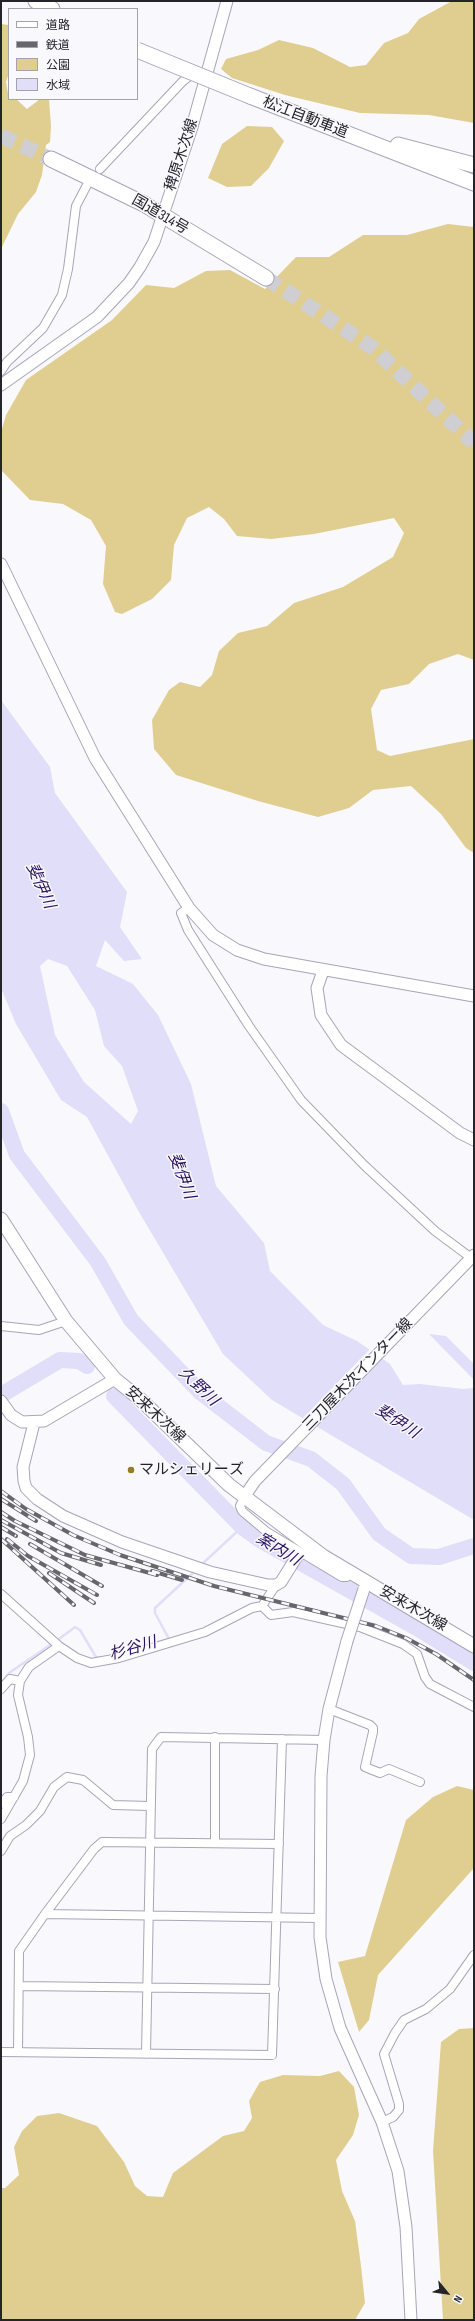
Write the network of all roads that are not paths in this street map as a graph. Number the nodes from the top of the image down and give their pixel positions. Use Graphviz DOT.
graph roads {
  1 [pos="36,1"];
  2 [pos="227,1"];
  3 [pos="50,8"];
  4 [pos="138,50"];
  5 [pos="206,73"];
  6 [pos="335,129"];
  7 [pos="386,150"];
  8 [pos="51,159"];
  9 [pos="474,165"];
  10 [pos="100,169"];
  11 [pos="88,183"];
  12 [pos="474,183"];
  13 [pos="474,192"];
  14 [pos="163,215"];
  15 [pos="266,278"];
  16 [pos="1,370"];
  17 [pos="2,383"];
  18 [pos="1,564"];
  19 [pos="189,908"];
  20 [pos="323,971"];
  21 [pos="474,996"];
  22 [pos="474,1140"];
  23 [pos="1,1218"];
  24 [pos="471,1259"];
  25 [pos="66,1321"];
  26 [pos="1,1326"];
  27 [pos="115,1379"];
  28 [pos="2,1402"];
  29 [pos="34,1423"];
  30 [pos="244,1497"];
  31 [pos="296,1558"];
  32 [pos="350,1572"];
  33 [pos="276,1585"];
  34 [pos="365,1586"];
  35 [pos="1,1594"];
  36 [pos="262,1606"];
  37 [pos="59,1646"];
  38 [pos="474,1646"];
  39 [pos="20,1681"];
  40 [pos="1,1689"];
  41 [pos="474,1707"];
  42 [pos="329,1709"];
  43 [pos="215,1737"];
  44 [pos="282,1739"];
  45 [pos="324,1740"];
  46 [pos="420,1782"];
  47 [pos="14,1797"];
  48 [pos="1,1804"];
  49 [pos="150,1806"];
  50 [pos="1,1819"];
  51 [pos="149,1842"];
  52 [pos="216,1844"];
  53 [pos="279,1844"];
  54 [pos="1,1851"];
  55 [pos="45,1914"];
  56 [pos="148,1915"];
  57 [pos="277,1918"];
  58 [pos="320,1918"];
  59 [pos="474,1955"];
  60 [pos="19,1986"];
  61 [pos="147,1987"];
  62 [pos="275,1989"];
  63 [pos="1,2052"];
  64 [pos="18,2052"];
  65 [pos="146,2054"];
  66 [pos="382,2122"];
  67 [pos="411,2320"];
  1 -- 3 [label="highway"];
  2 -- 5 [label="street, 稗原木次線"];
  4 -- 6 [label="highway, 松江自動車道, bridge"];
  5 -- 10 [label="street"];
  5 -- 14 [label="street, 稗原木次線"];
  6 -- 7 [label="highway, 松江自動車道"];
  6 -- 9 [label="highway"];
  7 -- 12 [label="highway, 松江自動車道"];
  7 -- 13 [label="highway"];
  8 -- 14 [label="highway, 国道314号"];
  11 -- 16 [label="street"];
  14 -- 15 [label="highway, 国道314号"];
  14 -- 17 [label="street, 稗原木次線"];
  18 -- 19 [label="street"];
  19 -- 20 [label="street"];
  19 -- 24 [label="street"];
  20 -- 21 [label="street"];
  20 -- 22 [label="street"];
  23 -- 25 [label="main road, 安来木次線"];
  24 -- 30 [label="street, 三刀屋木次インター線"];
  25 -- 26 [label="street"];
  25 -- 27 [label="main road, 安来木次線"];
  27 -- 29 [label="street"];
  27 -- 30 [label="main road, 安来木次線"];
  28 -- 29 [label="street"];
  29 -- 33 [label="street"];
  30 -- 31 [label="street"];
  30 -- 32 [label="main road, 安来木次線"];
  31 -- 32 [label="street"];
  31 -- 33 [label="street"];
  32 -- 34 [label="main road, 安来木次線"];
  33 -- 36 [label="street"];
  34 -- 38 [label="main road, 安来木次線"];
  34 -- 42 [label="street, bridge"];
  35 -- 37 [label="street"];
  36 -- 37 [label="street"];
  36 -- 41 [label="street"];
  37 -- 39 [label="street"];
  39 -- 40 [label="street"];
  39 -- 47 [label="street"];
  42 -- 45 [label="street"];
  42 -- 46 [label="street"];
  43 -- 44 [label="street"];
  43 -- 49 [label="street"];
  43 -- 52 [label="street"];
  44 -- 45 [label="street"];
  44 -- 53 [label="street"];
  45 -- 58 [label="street"];
  47 -- 48 [label="street"];
  47 -- 50 [label="street"];
  49 -- 51 [label="street"];
  49 -- 54 [label="street"];
  51 -- 52 [label="street"];
  51 -- 55 [label="street"];
  51 -- 56 [label="street"];
  52 -- 53 [label="street"];
  53 -- 57 [label="street"];
  55 -- 56 [label="street"];
  55 -- 60 [label="street"];
  56 -- 57 [label="street"];
  56 -- 61 [label="street"];
  57 -- 58 [label="street"];
  57 -- 62 [label="street"];
  58 -- 66 [label="street"];
  59 -- 66 [label="street"];
  60 -- 61 [label="street"];
  60 -- 64 [label="street"];
  61 -- 62 [label="street"];
  61 -- 65 [label="street"];
  62 -- 65 [label="street"];
  63 -- 64 [label="street"];
  64 -- 65 [label="street"];
  66 -- 67 [label="street"];
}
